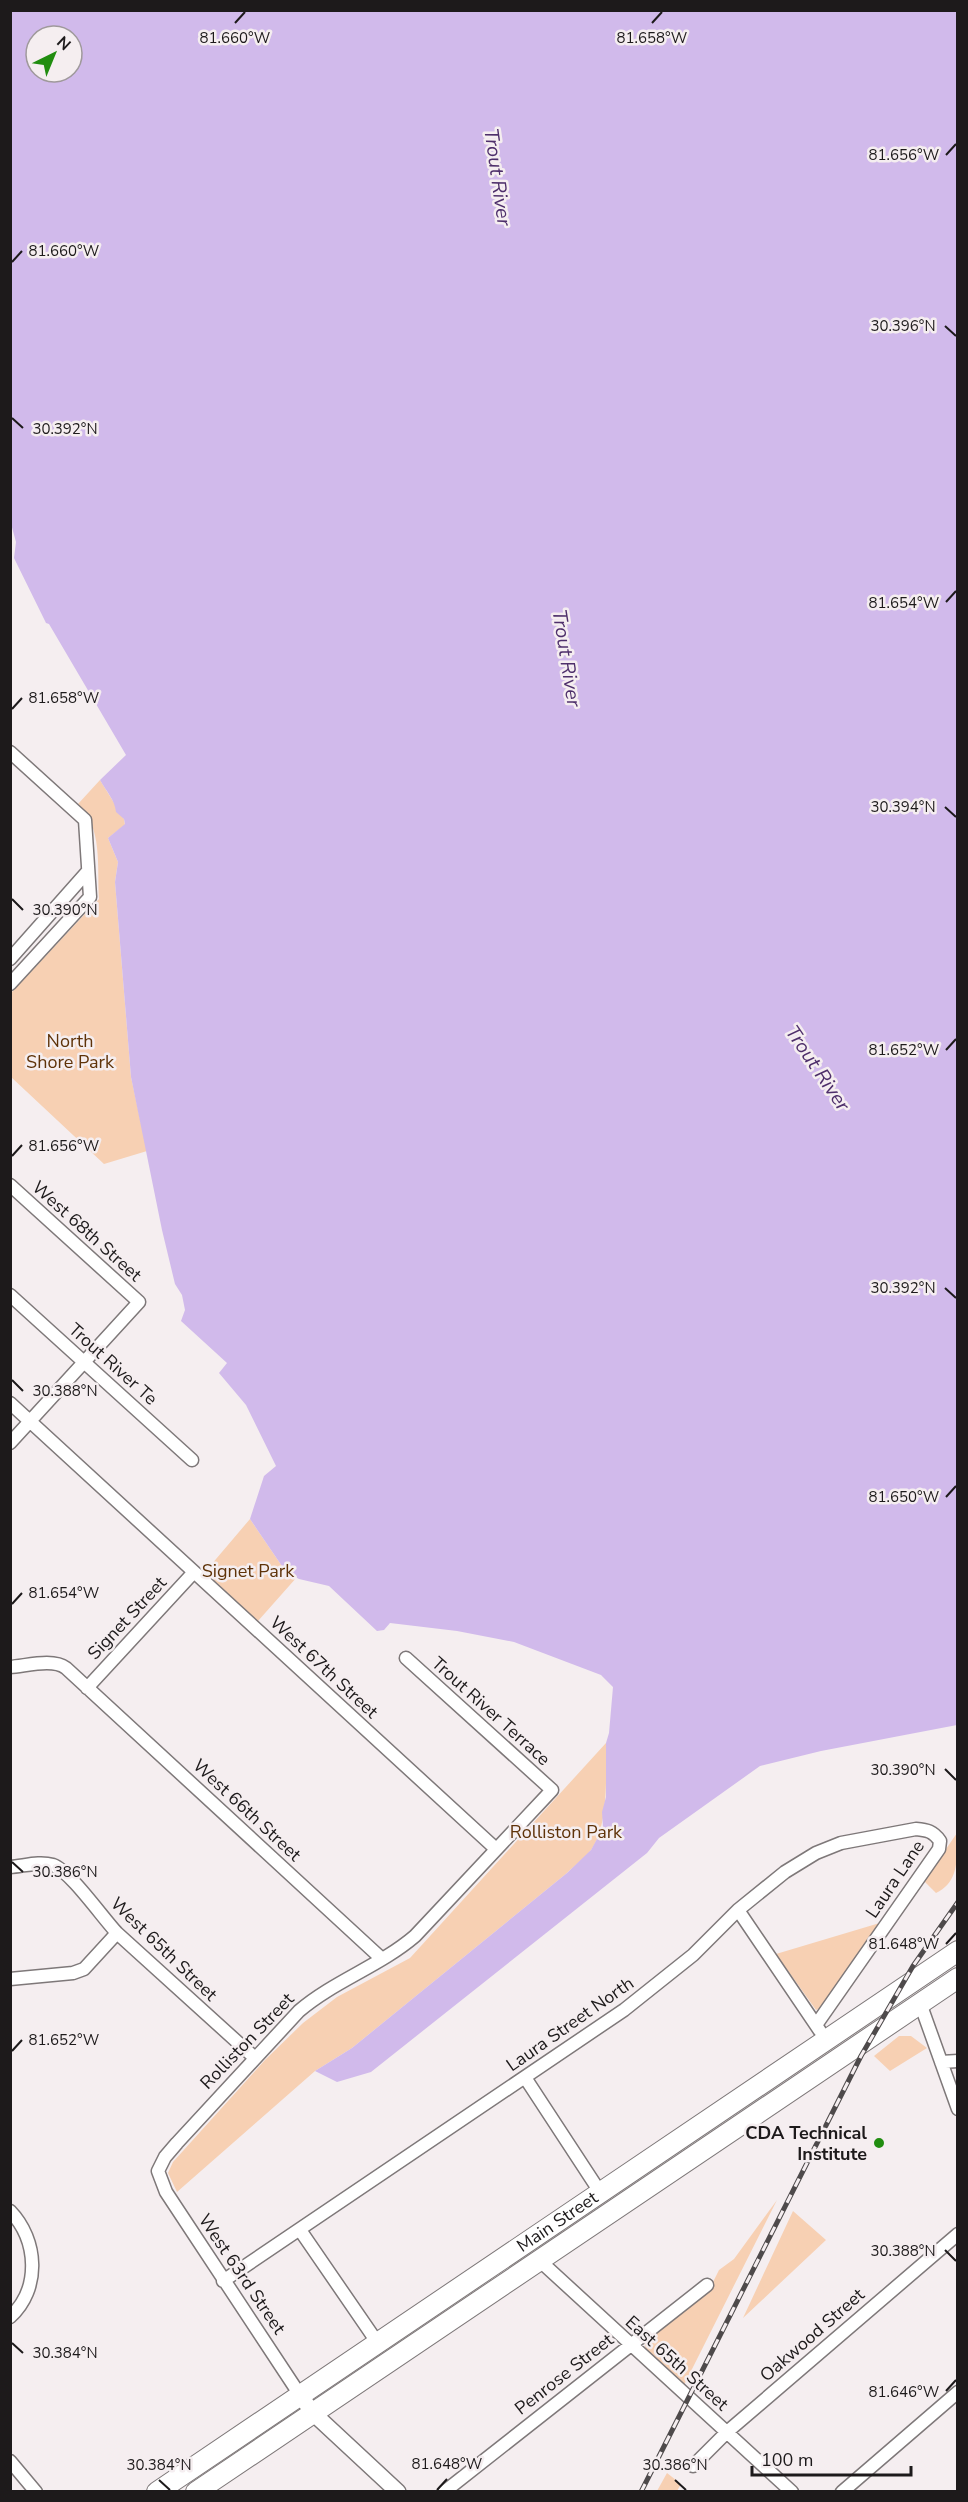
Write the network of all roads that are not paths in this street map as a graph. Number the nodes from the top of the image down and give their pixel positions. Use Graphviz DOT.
graph roads {
  1 [pos="10,752"];
  2 [pos="88,871"];
  3 [pos="10,958"];
  4 [pos="13,977"];
  5 [pos="10,1185"];
  6 [pos="10,1295"];
  7 [pos="84,1362"];
  8 [pos="10,1404"];
  9 [pos="30,1422"];
  10 [pos="10,1443"];
  11 [pos="192,1460"];
  12 [pos="194,1572"];
  13 [pos="406,1658"];
  14 [pos="10,1667"];
  15 [pos="87,1688"];
  16 [pos="940,1840"];
  17 [pos="496,1848"];
  18 [pos="10,1867"];
  19 [pos="738,1910"];
  20 [pos="117,1933"];
  21 [pos="957,1951"];
  22 [pos="382,1959"];
  23 [pos="957,1978"];
  24 [pos="10,1979"];
  25 [pos="920,2003"];
  26 [pos="821,2032"];
  27 [pos="255,2058"];
  28 [pos="957,2061"];
  29 [pos="941,2062"];
  30 [pos="526,2079"];
  31 [pos="764,2082"];
  32 [pos="776,2100"];
  33 [pos="957,2109"];
  34 [pos="653,2157"];
  35 [pos="159,2171"];
  36 [pos="600,2192"];
  37 [pos="10,2211"];
  38 [pos="300,2230"];
  39 [pos="957,2234"];
  40 [pos="539,2260"];
  41 [pos="224,2281"];
  42 [pos="707,2285"];
  43 [pos="10,2317"];
  44 [pos="377,2342"];
  45 [pos="631,2345"];
  46 [pos="957,2392"];
  47 [pos="300,2395"];
  48 [pos="313,2413"];
  49 [pos="727,2432"];
  50 [pos="10,2461"];
  51 [pos="693,2466"];
  52 [pos="36,2492"];
  53 [pos="157,2492"];
  54 [pos="196,2492"];
  55 [pos="398,2492"];
  56 [pos="444,2492"];
  57 [pos="792,2492"];
  58 [pos="842,2492"];
  1 -- 2 [label="street"];
  2 -- 3 [label="street"];
  2 -- 4 [label="street"];
  5 -- 7 [label="street, West 68th Street"];
  6 -- 7 [label="street, Trout River Te"];
  7 -- 9 [label="street"];
  7 -- 11 [label="street, Trout River Te"];
  8 -- 9 [label="street, West 67th Street"];
  9 -- 10 [label="street"];
  9 -- 12 [label="street, West 67th Street"];
  12 -- 15 [label="street, Signet Street"];
  12 -- 17 [label="street, West 67th Street"];
  13 -- 17 [label="street, Trout River Terrace"];
  14 -- 15 [label="street, West 66th Street"];
  15 -- 22 [label="street, West 66th Street"];
  16 -- 19 [label="street, Laura Street North"];
  16 -- 26 [label="street, Laura Lane"];
  17 -- 22 [label="street"];
  18 -- 20 [label="street, West 65th Street"];
  19 -- 26 [label="street"];
  19 -- 30 [label="street, Laura Street North"];
  20 -- 24 [label="street"];
  20 -- 27 [label="street, West 65th Street"];
  21 -- 26 [label="main road, Main Street"];
  22 -- 27 [label="street, Rolliston Street"];
  23 -- 25 [label="main road, Main Street"];
  25 -- 29 [label="street"];
  25 -- 32 [label="main road, Main Street"];
  26 -- 31 [label="main road, Main Street"];
  27 -- 35 [label="street, Rolliston Street"];
  28 -- 29 [label="street"];
  29 -- 33 [label="street"];
  30 -- 36 [label="street"];
  30 -- 38 [label="street, Laura Street North"];
  31 -- 32 [label="street"];
  31 -- 34 [label="main road, Main Street"];
  32 -- 40 [label="main road, Main Street"];
  34 -- 36 [label="main road, Main Street"];
  34 -- 40 [label="main road"];
  35 -- 41 [label="street, West 63rd Street"];
  36 -- 44 [label="main road, Main Street"];
  37 -- 43 [label="street"];
  38 -- 41 [label="street, Laura Street North"];
  38 -- 44 [label="street"];
  39 -- 49 [label="street, Oakwood Street"];
  40 -- 45 [label="street, East 65th Street"];
  40 -- 48 [label="main road, Main Street"];
  41 -- 47 [label="street, West 63rd Street"];
  42 -- 45 [label="street, Penrose Street"];
  44 -- 47 [label="main road, Main Street"];
  45 -- 49 [label="street, East 65th Street"];
  45 -- 56 [label="street, Penrose Street"];
  46 -- 58 [label="street"];
  47 -- 48 [label="street"];
  47 -- 53 [label="main road, Main Street"];
  48 -- 54 [label="main road, Main Street"];
  48 -- 55 [label="street"];
  49 -- 51 [label="street, Oakwood Street"];
  49 -- 57 [label="street, East 65th Street"];
  50 -- 52 [label="street"];
}
